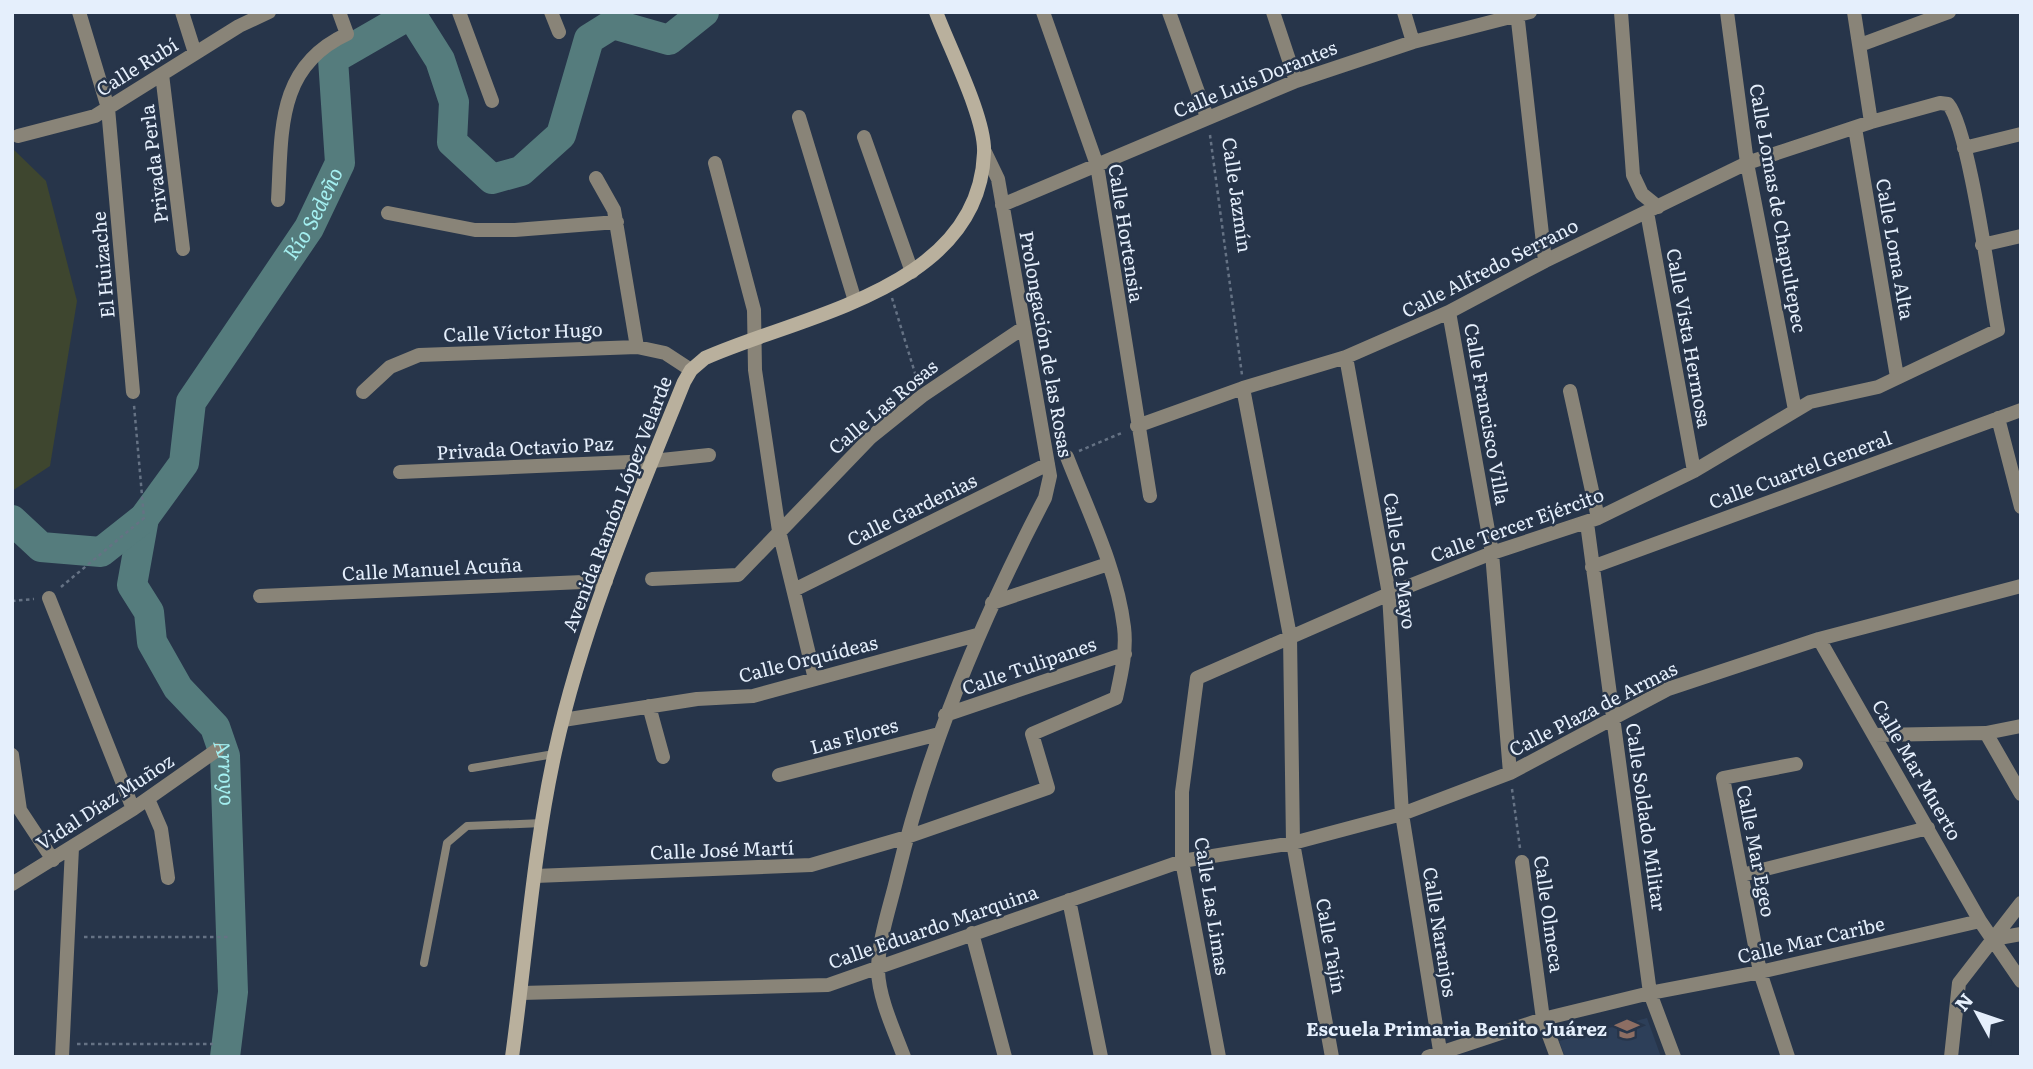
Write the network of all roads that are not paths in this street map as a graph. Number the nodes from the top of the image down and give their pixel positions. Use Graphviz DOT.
graph roads {
  1 [pos="79,12"];
  2 [pos="182,12"];
  3 [pos="269,12"];
  4 [pos="340,12"];
  5 [pos="459,12"];
  6 [pos="551,12"];
  7 [pos="936,12"];
  8 [pos="1043,12"];
  9 [pos="1169,12"];
  10 [pos="1273,12"];
  11 [pos="1405,12"];
  12 [pos="1621,12"];
  13 [pos="1727,12"];
  14 [pos="1854,12"];
  15 [pos="1949,12"];
  16 [pos="1522,14"];
  17 [pos="559,32"];
  18 [pos="1413,42"];
  19 [pos="1860,45"];
  20 [pos="195,53"];
  21 [pos="162,74"];
  22 [pos="1296,81"];
  23 [pos="492,101"];
  24 [pos="108,108"];
  25 [pos="799,117"];
  26 [pos="1207,117"];
  27 [pos="1871,122"];
  28 [pos="1855,128"];
  29 [pos="2021,134"];
  30 [pos="18,136"];
  31 [pos="864,137"];
  32 [pos="1964,148"];
  33 [pos="985,152"];
  34 [pos="715,163"];
  35 [pos="1747,163"];
  36 [pos="1097,165"];
  37 [pos="596,178"];
  38 [pos="278,200"];
  39 [pos="1002,205"];
  40 [pos="1653,209"];
  41 [pos="388,213"];
  42 [pos="617,222"];
  43 [pos="2021,236"];
  44 [pos="1982,245"];
  45 [pos="183,249"];
  46 [pos="1545,261"];
  47 [pos="912,272"];
  48 [pos="855,300"];
  49 [pos="1449,313"];
  50 [pos="1023,328"];
  51 [pos="755,340"];
  52 [pos="637,347"];
  53 [pos="1346,358"];
  54 [pos="691,370"];
  55 [pos="1897,377"];
  56 [pos="1243,388"];
  57 [pos="1570,391"];
  58 [pos="133,392"];
  59 [pos="363,392"];
  60 [pos="1795,410"];
  61 [pos="2021,410"];
  62 [pos="1998,418"];
  63 [pos="1137,426"];
  64 [pos="709,455"];
  65 [pos="1067,457"];
  66 [pos="652,461"];
  67 [pos="1048,464"];
  68 [pos="1694,471"];
  69 [pos="400,472"];
  70 [pos="1150,496"];
  71 [pos="2021,507"];
  72 [pos="1592,520"];
  73 [pos="779,531"];
  74 [pos="1492,553"];
  75 [pos="1108,564"];
  76 [pos="1592,567"];
  77 [pos="652,579"];
  78 [pos="606,581"];
  79 [pos="2021,586"];
  80 [pos="794,590"];
  81 [pos="1389,594"];
  82 [pos="260,596"];
  83 [pos="49,598"];
  84 [pos="992,603"];
  85 [pos="977,635"];
  86 [pos="1290,636"];
  87 [pos="1819,639"];
  88 [pos="1125,654"];
  89 [pos="1196,678"];
  90 [pos="815,679"];
  91 [pos="649,706"];
  92 [pos="945,715"];
  93 [pos="1613,719"];
  94 [pos="562,720"];
  95 [pos="2021,726"];
  96 [pos="1986,733"];
  97 [pos="939,734"];
  98 [pos="1875,735"];
  99 [pos="217,750"];
  100 [pos="554,754"];
  101 [pos="12,755"];
  102 [pos="663,757"];
  103 [pos="1796,764"];
  104 [pos="472,768"];
  105 [pos="1510,773"];
  106 [pos="779,775"];
  107 [pos="2021,794"];
  108 [pos="148,799"];
  109 [pos="134,809"];
  110 [pos="1402,814"];
  111 [pos="543,823"];
  112 [pos="1928,828"];
  113 [pos="906,837"];
  114 [pos="1293,843"];
  115 [pos="72,848"];
  116 [pos="53,860"];
  117 [pos="1182,861"];
  118 [pos="1522,862"];
  119 [pos="1742,875"];
  120 [pos="535,876"];
  121 [pos="168,878"];
  122 [pos="12,884"];
  123 [pos="1069,900"];
  124 [pos="2021,904"];
  125 [pos="1980,921"];
  126 [pos="972,933"];
  127 [pos="2021,934"];
  128 [pos="1993,939"];
  129 [pos="424,963"];
  130 [pos="878,968"];
  131 [pos="1760,972"];
  132 [pos="2021,981"];
  133 [pos="521,993"];
  134 [pos="1650,993"];
  135 [pos="1543,1019"];
  136 [pos="63,1051"];
  137 [pos="1436,1056"];
  138 [pos="1947,1056"];
  139 [pos="513,1057"];
  140 [pos="904,1057"];
  141 [pos="1005,1057"];
  142 [pos="1101,1057"];
  143 [pos="1219,1057"];
  144 [pos="1332,1057"];
  145 [pos="1557,1057"];
  146 [pos="1674,1057"];
  147 [pos="1788,1057"];
  1 -- 24 [label="street, El Huizache"];
  2 -- 20 [label="street"];
  3 -- 20 [label="street, Calle Rubí"];
  4 -- 38 [label="street"];
  5 -- 23 [label="street"];
  6 -- 17 [label="street"];
  7 -- 33 [label="main road, Avenida Ramón López Velarde"];
  8 -- 36 [label="street, Calle Hortensia"];
  9 -- 26 [label="street, Calle Jazmín"];
  10 -- 22 [label="street"];
  11 -- 18 [label="street"];
  12 -- 40 [label="street"];
  13 -- 35 [label="street, Calle Lomas de Chapultepec"];
  14 -- 19 [label="street"];
  15 -- 19 [label="street"];
  16 -- 18 [label="street, Calle Luis Dorantes"];
  16 -- 46 [label="street"];
  18 -- 22 [label="street, Calle Luis Dorantes"];
  19 -- 27 [label="street"];
  20 -- 21 [label="street, Calle Rubí"];
  21 -- 24 [label="street, Calle Rubí"];
  21 -- 45 [label="street, Privada Perla"];
  22 -- 26 [label="street, Calle Luis Dorantes"];
  24 -- 30 [label="street, Calle Rubí"];
  24 -- 58 [label="street, El Huizache"];
  25 -- 48 [label="street"];
  26 -- 36 [label="street, Calle Luis Dorantes"];
  27 -- 28 [label="street, Calle Alfredo Serrano"];
  27 -- 32 [label="street, Calle Alfredo Serrano"];
  28 -- 35 [label="street, Calle Alfredo Serrano"];
  28 -- 55 [label="street, Calle Loma Alta"];
  29 -- 32 [label="street"];
  31 -- 47 [label="street"];
  32 -- 44 [label="street"];
  33 -- 39 [label="street, Prolongación de las Rosas"];
  33 -- 47 [label="main road, Avenida Ramón López Velarde"];
  34 -- 51 [label="street"];
  35 -- 40 [label="street, Calle Alfredo Serrano"];
  35 -- 60 [label="street, Calle Lomas de Chapultepec"];
  36 -- 39 [label="street, Calle Luis Dorantes"];
  36 -- 63 [label="street, Calle Hortensia"];
  37 -- 42 [label="street"];
  39 -- 50 [label="street, Prolongación de las Rosas"];
  40 -- 46 [label="street, Calle Alfredo Serrano"];
  40 -- 68 [label="street, Calle Vista Hermosa"];
  41 -- 42 [label="street"];
  42 -- 52 [label="street"];
  43 -- 44 [label="street"];
  44 -- 55 [label="street, Calle Tercer Ejército"];
  46 -- 49 [label="street, Calle Alfredo Serrano"];
  47 -- 48 [label="main road, Avenida Ramón López Velarde"];
  48 -- 51 [label="main road, Avenida Ramón López Velarde"];
  49 -- 53 [label="street, Calle Alfredo Serrano"];
  49 -- 74 [label="street, Calle Francisco Villa"];
  50 -- 67 [label="street, Prolongación de las Rosas"];
  50 -- 73 [label="street, Calle Las Rosas"];
  51 -- 54 [label="main road, Avenida Ramón López Velarde"];
  51 -- 73 [label="street"];
  52 -- 54 [label="street, Calle Víctor Hugo"];
  52 -- 59 [label="street, Calle Víctor Hugo"];
  53 -- 56 [label="street, Calle Alfredo Serrano"];
  53 -- 81 [label="street, Calle 5 de Mayo"];
  54 -- 66 [label="main road, Avenida Ramón López Velarde"];
  55 -- 60 [label="street, Calle Tercer Ejército"];
  56 -- 63 [label="street, Calle Alfredo Serrano"];
  56 -- 86 [label="street, Calle Tajín"];
  57 -- 72 [label="street, Calle Soldado Militar"];
  60 -- 68 [label="street, Calle Tercer Ejército"];
  61 -- 62 [label="street, Calle Cuartel General"];
  62 -- 71 [label="street"];
  62 -- 76 [label="street, Calle Cuartel General"];
  63 -- 70 [label="street, Calle Hortensia"];
  64 -- 66 [label="street, Privada Octavio Paz"];
  65 -- 75 [label="street"];
  66 -- 69 [label="street, Privada Octavio Paz"];
  66 -- 78 [label="main road, Avenida Ramón López Velarde"];
  67 -- 80 [label="street, Calle Gardenias"];
  67 -- 84 [label="street, Prolongación de las Rosas"];
  68 -- 72 [label="street, Calle Tercer Ejército"];
  72 -- 74 [label="street, Calle Tercer Ejército"];
  72 -- 76 [label="street, Calle Soldado Militar"];
  73 -- 77 [label="street"];
  73 -- 80 [label="street"];
  74 -- 81 [label="street, Calle Tercer Ejército"];
  74 -- 105 [label="street, Calle Francisco Villa"];
  75 -- 84 [label="street"];
  75 -- 88 [label="street"];
  76 -- 93 [label="street, Calle Soldado Militar"];
  78 -- 82 [label="street, Calle Manuel Acuña"];
  78 -- 94 [label="main road, Avenida Ramón López Velarde"];
  79 -- 87 [label="street, Calle Plaza de Armas"];
  80 -- 90 [label="street"];
  81 -- 86 [label="street, Calle Tercer Ejército"];
  81 -- 110 [label="street, Calle 5 de Mayo"];
  83 -- 109 [label="street"];
  84 -- 85 [label="street, Prolongación de las Rosas"];
  85 -- 90 [label="street, Calle Orquídeas"];
  85 -- 92 [label="street, Prolongación de las Rosas"];
  86 -- 89 [label="street, Calle Tercer Ejército"];
  86 -- 114 [label="street, Calle Tajín"];
  87 -- 93 [label="street, Calle Plaza de Armas"];
  87 -- 98 [label="street, Calle Mar Muerto"];
  88 -- 92 [label="street, Calle Tulipanes"];
  88 -- 113 [label="street, Calle José Martí"];
  89 -- 117 [label="street, Calle Las Limas"];
  90 -- 91 [label="street, Calle Orquídeas"];
  91 -- 94 [label="street, Calle Orquídeas"];
  91 -- 102 [label="street"];
  92 -- 97 [label="street, Prolongación de las Rosas"];
  93 -- 105 [label="street, Calle Plaza de Armas"];
  93 -- 134 [label="street, Calle Soldado Militar"];
  94 -- 100 [label="main road, Avenida Ramón López Velarde"];
  95 -- 96 [label="street"];
  96 -- 98 [label="street"];
  96 -- 107 [label="street"];
  97 -- 106 [label="street, Las Flores"];
  97 -- 113 [label="street, Prolongación de las Rosas"];
  98 -- 112 [label="street, Calle Mar Muerto"];
  99 -- 108 [label="street, Vidal Díaz Muñoz"];
  100 -- 104 [label="lane"];
  100 -- 111 [label="main road, Avenida Ramón López Velarde"];
  101 -- 116 [label="street"];
  103 -- 119 [label="street, Calle Mar Egeo"];
  105 -- 110 [label="street, Calle Plaza de Armas"];
  108 -- 109 [label="street, Vidal Díaz Muñoz"];
  108 -- 121 [label="street"];
  109 -- 115 [label="street, Vidal Díaz Muñoz"];
  110 -- 114 [label="street, Calle Plaza de Armas"];
  110 -- 137 [label="street, Calle Naranjos"];
  111 -- 120 [label="main road, Avenida Ramón López Velarde"];
  111 -- 129 [label="lane"];
  112 -- 119 [label="street"];
  112 -- 125 [label="street, Calle Mar Muerto"];
  113 -- 120 [label="street, Calle José Martí"];
  113 -- 130 [label="street, Prolongación de las Rosas"];
  114 -- 117 [label="street, Calle Plaza de Armas"];
  114 -- 144 [label="street, Calle Tajín"];
  115 -- 116 [label="street, Vidal Díaz Muñoz"];
  115 -- 136 [label="street"];
  116 -- 122 [label="street, Vidal Díaz Muñoz"];
  117 -- 123 [label="street, Calle Eduardo Marquina"];
  117 -- 143 [label="street, Calle Las Limas"];
  118 -- 135 [label="street, Calle Olmeca"];
  119 -- 131 [label="street, Calle Mar Egeo"];
  120 -- 133 [label="main road, Avenida Ramón López Velarde"];
  123 -- 126 [label="street, Calle Eduardo Marquina"];
  123 -- 142 [label="street"];
  124 -- 128 [label="street"];
  125 -- 128 [label="street, Calle Mar Muerto"];
  125 -- 131 [label="street, Calle Mar Caribe"];
  126 -- 130 [label="street, Calle Eduardo Marquina"];
  126 -- 141 [label="street"];
  127 -- 128 [label="street"];
  128 -- 132 [label="street, Calle Mar Muerto"];
  128 -- 138 [label="street"];
  130 -- 133 [label="street, Calle Eduardo Marquina"];
  130 -- 140 [label="street, Prolongación de las Rosas"];
  131 -- 134 [label="street, Calle Mar Caribe"];
  131 -- 147 [label="street, Calle Mar Egeo"];
  133 -- 139 [label="main road, Avenida Ramón López Velarde"];
  134 -- 135 [label="street, Calle Mar Caribe"];
  134 -- 146 [label="street, Calle Soldado Militar"];
  135 -- 137 [label="street, Calle Mar Caribe"];
  135 -- 145 [label="street, Calle Olmeca"];
}
